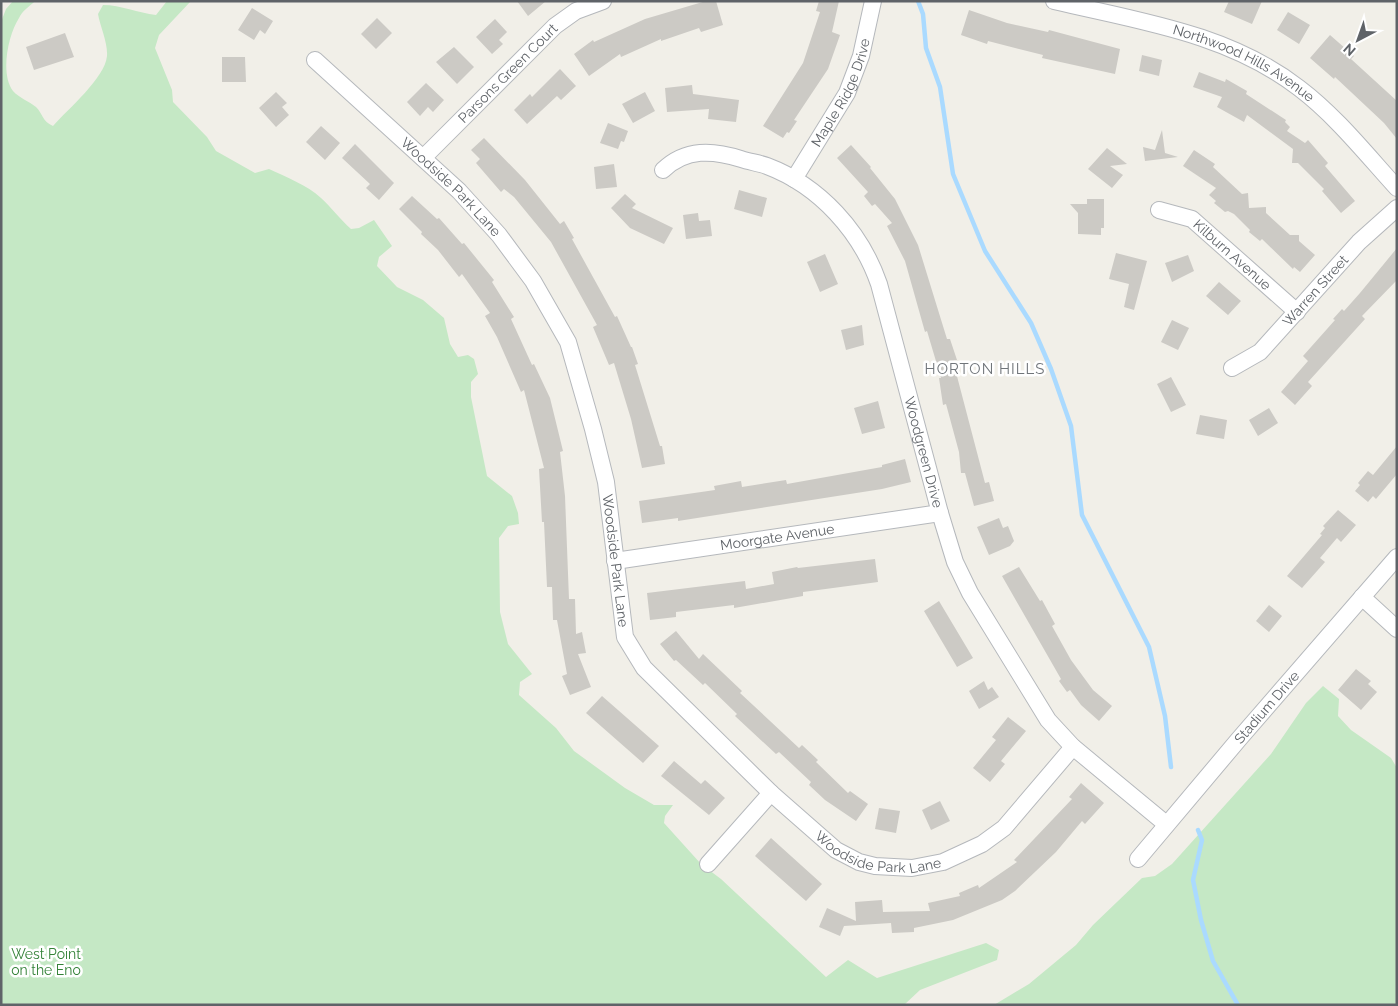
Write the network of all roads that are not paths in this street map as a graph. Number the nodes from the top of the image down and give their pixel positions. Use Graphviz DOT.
graph roads {
  1 [pos="603,1"];
  2 [pos="873,1"];
  3 [pos="1054,1"];
  4 [pos="315,60"];
  5 [pos="423,158"];
  6 [pos="663,170"];
  7 [pos="794,180"];
  8 [pos="1397,188"];
  9 [pos="1397,208"];
  10 [pos="1159,210"];
  11 [pos="1297,312"];
  12 [pos="1232,368"];
  13 [pos="940,513"];
  14 [pos="1397,557"];
  15 [pos="615,561"];
  16 [pos="1362,597"];
  17 [pos="1397,629"];
  18 [pos="1073,747"];
  19 [pos="771,794"];
  20 [pos="1166,824"];
  21 [pos="1138,859"];
  22 [pos="708,864"];
  1 -- 5 [label="street, Parsons Green Court"];
  2 -- 7 [label="street, Maple Ridge Drive"];
  3 -- 8 [label="street, Northwood Hills Avenue"];
  4 -- 5 [label="street, Woodside Park Lane"];
  5 -- 15 [label="street, Woodside Park Lane"];
  6 -- 7 [label="street, Woodgreen Drive"];
  7 -- 13 [label="street, Woodgreen Drive"];
  9 -- 11 [label="street, Warren Street"];
  10 -- 11 [label="street, Kilburn Avenue"];
  11 -- 12 [label="street, Warren Street"];
  13 -- 15 [label="street, Moorgate Avenue"];
  13 -- 18 [label="street, Woodgreen Drive"];
  14 -- 16 [label="street, Stadium Drive"];
  15 -- 19 [label="street, Woodside Park Lane"];
  16 -- 17 [label="street"];
  16 -- 20 [label="street, Stadium Drive"];
  18 -- 19 [label="street, Woodside Park Lane"];
  18 -- 20 [label="street, Woodgreen Drive"];
  19 -- 22 [label="street"];
  20 -- 21 [label="street, Stadium Drive"];
}
